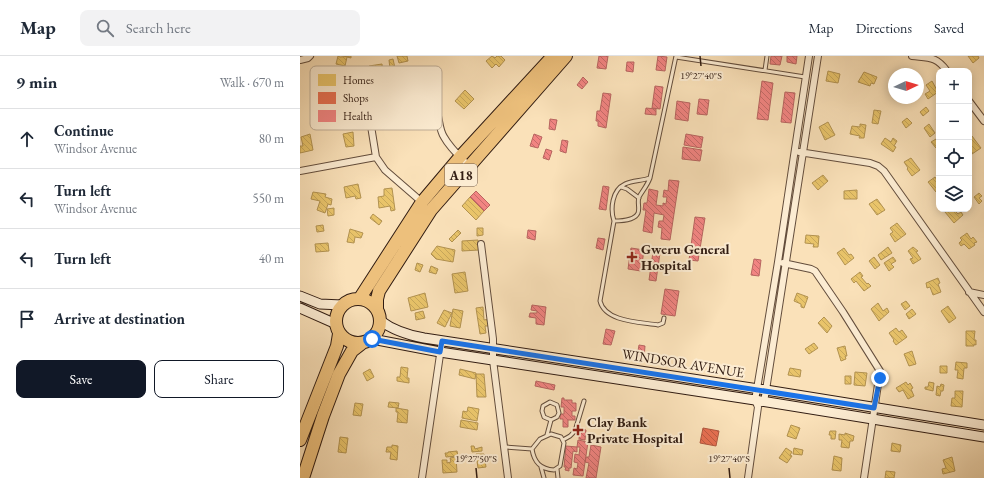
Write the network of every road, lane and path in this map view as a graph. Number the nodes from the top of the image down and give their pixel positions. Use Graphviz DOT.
graph roads {
  1 [pos="310,56"];
  2 [pos="553,56"];
  3 [pos="566,56"];
  4 [pos="767,56"];
  5 [pos="809,56"];
  6 [pos="818,56"];
  7 [pos="912,56"];
  8 [pos="676,57"];
  9 [pos="930,57"];
  10 [pos="300,60"];
  11 [pos="945,68"];
  12 [pos="765,70"];
  13 [pos="805,77"];
  14 [pos="525,94"];
  15 [pos="971,104"];
  16 [pos="984,121"];
  17 [pos="372,130"];
  18 [pos="441,130"];
  19 [pos="488,136"];
  20 [pos="794,151"];
  21 [pos="803,152"];
  22 [pos="376,157"];
  23 [pos="460,157"];
  24 [pos="469,166"];
  25 [pos="300,171"];
  26 [pos="650,178"];
  27 [pos="621,186"];
  28 [pos="639,198"];
  29 [pos="427,206"];
  30 [pos="614,221"];
  31 [pos="481,244"];
  32 [pos="778,262"];
  33 [pos="786,263"];
  34 [pos="969,292"];
  35 [pos="984,294"];
  36 [pos="300,296"];
  37 [pos="360,298"];
  38 [pos="342,305"];
  39 [pos="300,308"];
  40 [pos="377,308"];
  41 [pos="984,312"];
  42 [pos="664,318"];
  43 [pos="381,320"];
  44 [pos="338,329"];
  45 [pos="372,339"];
  46 [pos="442,341"];
  47 [pos="361,344"];
  48 [pos="494,349"];
  49 [pos="440,352"];
  50 [pos="493,360"];
  51 [pos="761,389"];
  52 [pos="584,401"];
  53 [pos="759,403"];
  54 [pos="874,408"];
  55 [pos="872,419"];
  56 [pos="551,420"];
  57 [pos="984,425"];
  58 [pos="984,435"];
  59 [pos="547,436"];
  60 [pos="300,440"];
  61 [pos="563,440"];
  62 [pos="505,447"];
  63 [pos="532,448"];
  64 [pos="541,467"];
  65 [pos="557,469"];
  66 [pos="303,478"];
  67 [pos="422,478"];
  68 [pos="508,478"];
  69 [pos="544,478"];
  70 [pos="558,478"];
  71 [pos="748,478"];
  72 [pos="864,478"];
  1 -- 10 [label="street"];
  2 -- 14 [label="highway, A18"];
  3 -- 14 [label="highway, A18"];
  4 -- 12 [label="lane"];
  5 -- 13 [label="street"];
  6 -- 21 [label="street"];
  7 -- 9 [label="street"];
  8 -- 12 [label="lane"];
  8 -- 26 [label="lane"];
  9 -- 11 [label="street"];
  12 -- 13 [label="lane"];
  13 -- 20 [label="street"];
  14 -- 19 [label="highway, A18"];
  15 -- 16 [label="street"];
  17 -- 22 [label="street"];
  18 -- 23 [label="street"];
  19 -- 23 [label="highway, A18"];
  19 -- 24 [label="highway, A18"];
  20 -- 21 [label="street"];
  20 -- 32 [label="street"];
  21 -- 33 [label="street"];
  21 -- 34 [label="street"];
  22 -- 25 [label="street"];
  22 -- 29 [label="street"];
  23 -- 24 [label="street"];
  23 -- 29 [label="highway, A18"];
  24 -- 29 [label="highway, A18"];
  26 -- 27 [label="lane"];
  26 -- 28 [label="lane"];
  27 -- 28 [label="lane"];
  27 -- 30 [label="lane"];
  28 -- 30 [label="lane"];
  29 -- 37 [label="highway, A18"];
  29 -- 40 [label="highway, A18"];
  30 -- 42 [label="lane"];
  31 -- 48 [label="street"];
  32 -- 33 [label="street"];
  32 -- 51 [label="street"];
  33 -- 51 [label="street"];
  33 -- 54 [label="street"];
  34 -- 35 [label="street"];
  34 -- 41 [label="street"];
  36 -- 38 [label="main road"];
  37 -- 38 [label="highway"];
  37 -- 40 [label="highway"];
  38 -- 44 [label="highway"];
  39 -- 44 [label="main road"];
  40 -- 43 [label="highway, A18"];
  43 -- 45 [label="highway"];
  43 -- 46 [label="main road, WINDSOR AVENUE"];
  44 -- 47 [label="highway"];
  44 -- 60 [label="highway"];
  45 -- 47 [label="highway"];
  45 -- 49 [label="main road, WINDSOR AVENUE"];
  46 -- 48 [label="main road, WINDSOR AVENUE"];
  46 -- 49 [label="street"];
  47 -- 66 [label="highway"];
  48 -- 50 [label="street"];
  48 -- 51 [label="main road, WINDSOR AVENUE"];
  49 -- 50 [label="main road, WINDSOR AVENUE"];
  49 -- 67 [label="street"];
  50 -- 53 [label="main road, WINDSOR AVENUE"];
  50 -- 62 [label="street"];
  51 -- 53 [label="street"];
  51 -- 53 [label="street"];
  51 -- 54 [label="main road, WINDSOR AVENUE"];
  52 -- 61 [label="lane"];
  53 -- 55 [label="main road, WINDSOR AVENUE"];
  53 -- 71 [label="street"];
  54 -- 55 [label="street"];
  54 -- 57 [label="main road, WINDSOR AVENUE"];
  55 -- 58 [label="main road, WINDSOR AVENUE"];
  55 -- 72 [label="street"];
  56 -- 56 [label="lane"];
  56 -- 59 [label="lane"];
  59 -- 61 [label="lane"];
  59 -- 63 [label="lane"];
  61 -- 65 [label="lane"];
  62 -- 63 [label="lane"];
  62 -- 68 [label="street"];
  63 -- 64 [label="lane"];
  64 -- 65 [label="lane"];
  64 -- 69 [label="lane"];
  65 -- 70 [label="lane"];
}
